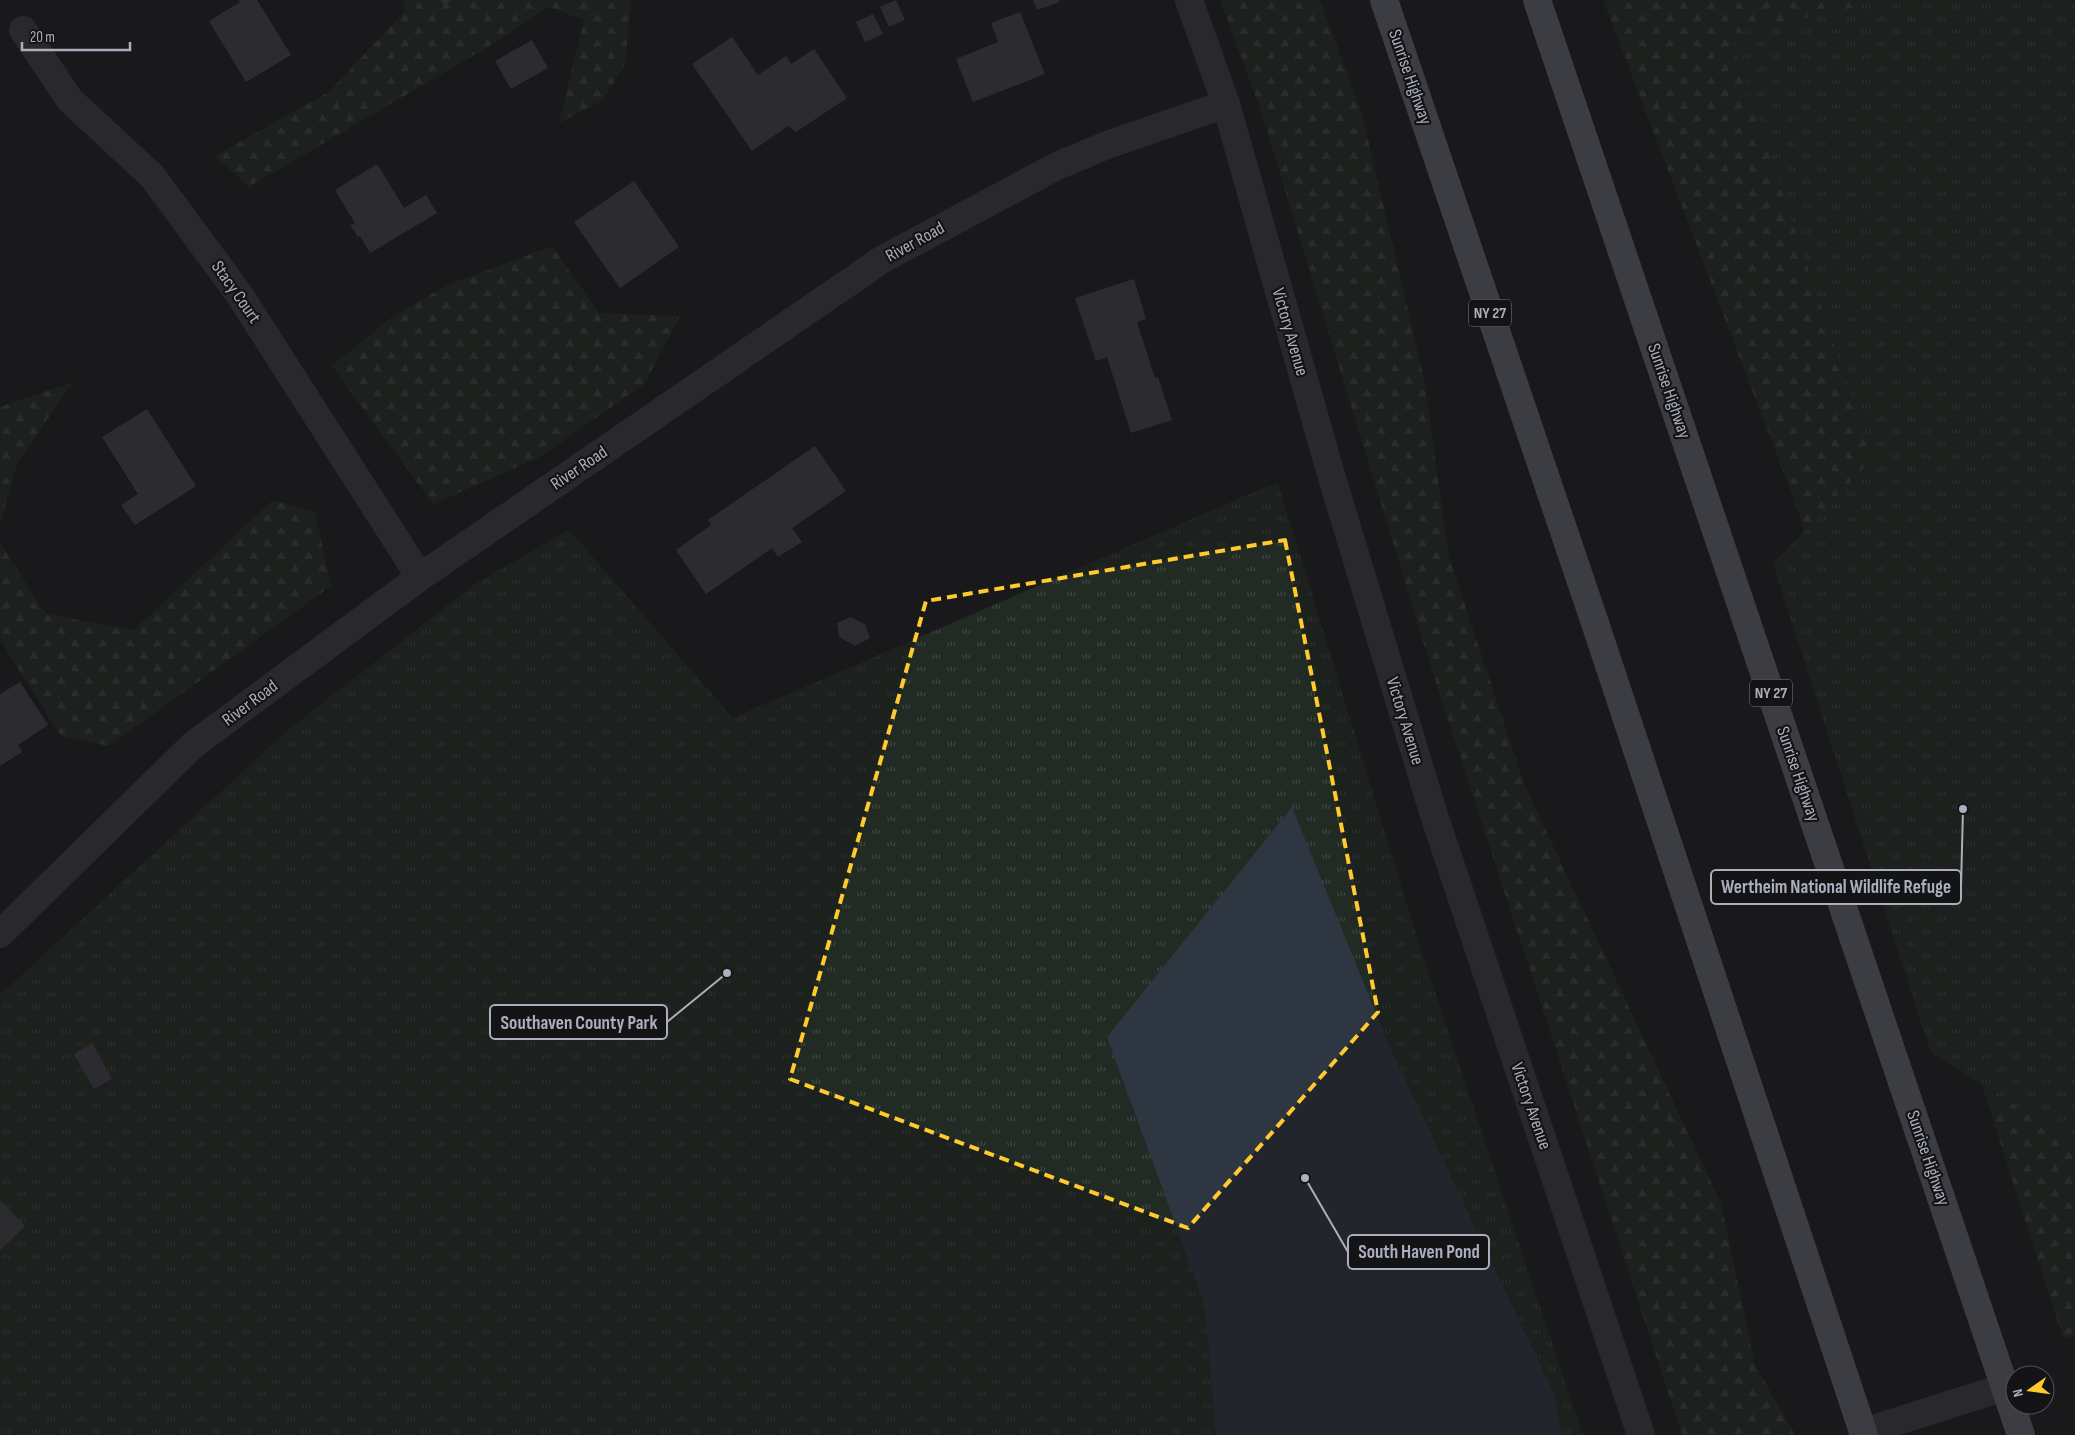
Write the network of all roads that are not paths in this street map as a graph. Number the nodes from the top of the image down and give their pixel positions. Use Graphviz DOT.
graph roads {
  1 [pos="1189,0"];
  2 [pos="1384,0"];
  3 [pos="1537,0"];
  4 [pos="23,30"];
  5 [pos="1226,104"];
  6 [pos="420,577"];
  7 [pos="0,934"];
  8 [pos="2005,1387"];
  9 [pos="2014,1415"];
  10 [pos="1864,1433"];
  11 [pos="1641,1435"];
  12 [pos="2021,1435"];
  1 -- 5 [label="street, Victory Avenue"];
  2 -- 10 [label="highway, Sunrise Highway / NY 27"];
  3 -- 8 [label="highway, Sunrise Highway / NY 27"];
  4 -- 6 [label="street, Stacy Court"];
  5 -- 6 [label="street, River Road"];
  5 -- 11 [label="street, Victory Avenue"];
  6 -- 7 [label="street, River Road"];
  8 -- 10 [label="street"];
  9 -- 12 [label="highway, Sunrise Highway / NY 27"];
}
